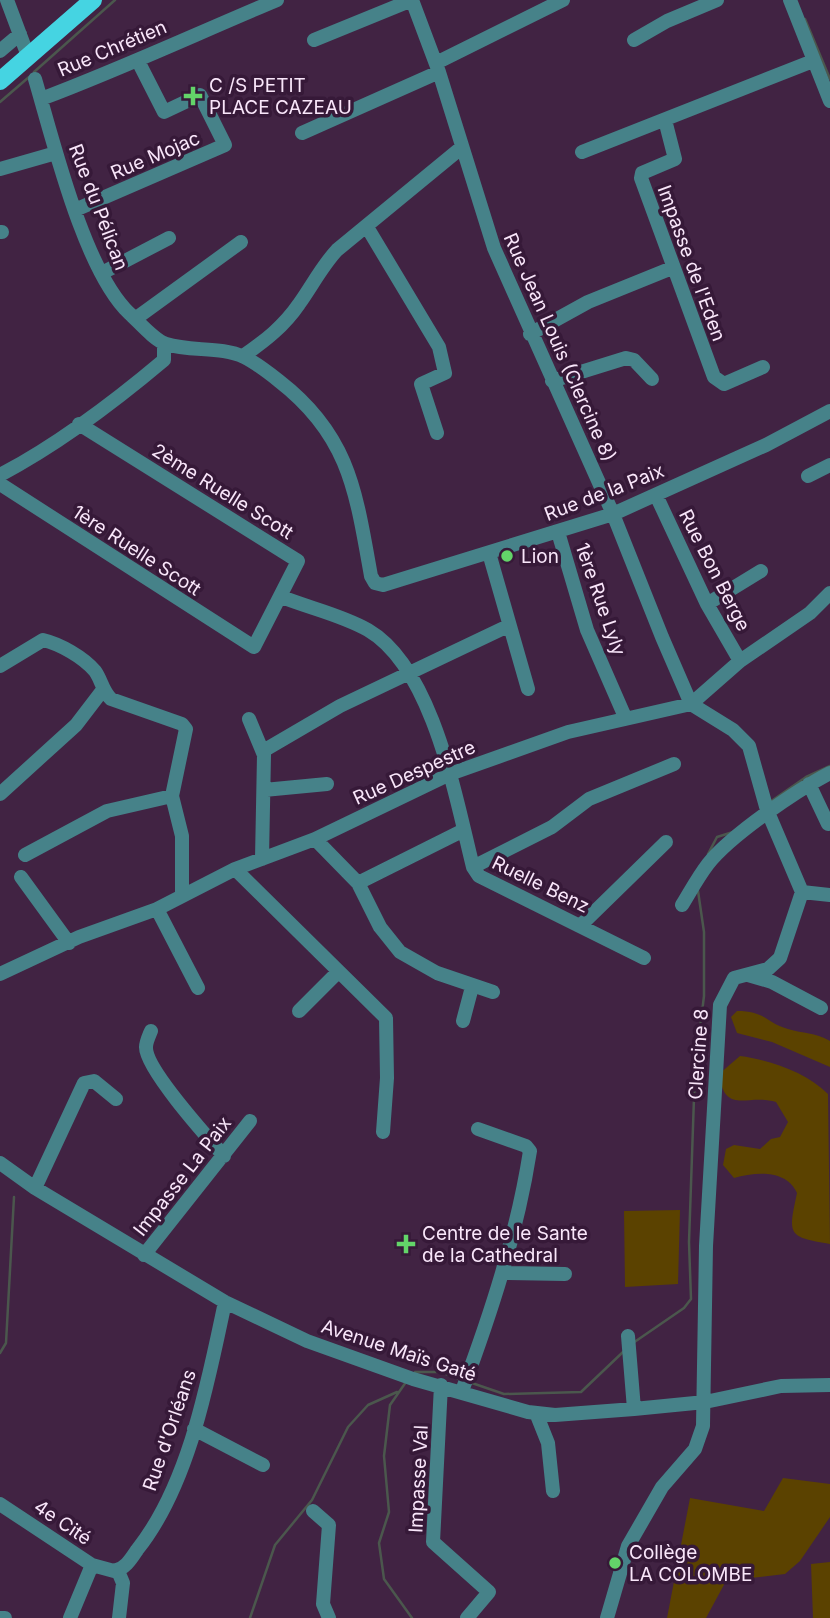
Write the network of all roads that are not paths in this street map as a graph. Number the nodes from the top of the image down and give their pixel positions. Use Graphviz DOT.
graph roads {
  1 [pos="7,0"];
  2 [pos="77,0"];
  3 [pos="93,0"];
  4 [pos="277,0"];
  5 [pos="412,0"];
  6 [pos="562,0"];
  7 [pos="717,0"];
  8 [pos="790,0"];
  9 [pos="314,40"];
  10 [pos="634,40"];
  11 [pos="24,45"];
  12 [pos="0,51"];
  13 [pos="138,61"];
  14 [pos="813,61"];
  15 [pos="0,67"];
  16 [pos="438,68"];
  17 [pos="35,79"];
  18 [pos="0,81"];
  19 [pos="41,99"];
  20 [pos="830,101"];
  21 [pos="665,120"];
  22 [pos="302,133"];
  23 [pos="461,148"];
  24 [pos="582,152"];
  25 [pos="57,153"];
  26 [pos="0,169"];
  27 [pos="75,210"];
  28 [pos="367,227"];
  29 [pos="169,238"];
  30 [pos="241,242"];
  31 [pos="673,268"];
  32 [pos="102,273"];
  33 [pos="135,319"];
  34 [pos="530,334"];
  35 [pos="164,343"];
  36 [pos="243,356"];
  37 [pos="763,367"];
  38 [pos="652,379"];
  39 [pos="552,381"];
  40 [pos="830,411"];
  41 [pos="79,424"];
  42 [pos="437,433"];
  43 [pos="830,465"];
  44 [pos="0,475"];
  45 [pos="807,476"];
  46 [pos="0,484"];
  47 [pos="656,495"];
  48 [pos="613,513"];
  49 [pos="558,532"];
  50 [pos="489,553"];
  51 [pos="761,571"];
  52 [pos="830,593"];
  53 [pos="282,597"];
  54 [pos="708,604"];
  55 [pos="509,625"];
  56 [pos="253,648"];
  57 [pos="740,661"];
  58 [pos="0,666"];
  59 [pos="408,672"];
  60 [pos="528,689"];
  61 [pos="102,691"];
  62 [pos="691,704"];
  63 [pos="625,717"];
  64 [pos="249,719"];
  65 [pos="263,751"];
  66 [pos="674,764"];
  67 [pos="830,773"];
  68 [pos="450,774"];
  69 [pos="327,784"];
  70 [pos="809,784"];
  71 [pos="264,790"];
  72 [pos="0,794"];
  73 [pos="172,796"];
  74 [pos="767,808"];
  75 [pos="828,824"];
  76 [pos="464,830"];
  77 [pos="316,839"];
  78 [pos="666,842"];
  79 [pos="25,855"];
  80 [pos="262,859"];
  81 [pos="473,867"];
  82 [pos="235,869"];
  83 [pos="22,877"];
  84 [pos="358,883"];
  85 [pos="802,892"];
  86 [pos="182,895"];
  87 [pos="830,895"];
  88 [pos="682,905"];
  89 [pos="157,909"];
  90 [pos="582,925"];
  91 [pos="69,943"];
  92 [pos="644,958"];
  93 [pos="337,973"];
  94 [pos="0,974"];
  95 [pos="743,974"];
  96 [pos="472,987"];
  97 [pos="198,988"];
  98 [pos="493,992"];
  99 [pos="821,1008"];
  100 [pos="299,1012"];
  101 [pos="463,1021"];
  102 [pos="151,1031"];
  103 [pos="116,1099"];
  104 [pos="250,1121"];
  105 [pos="478,1129"];
  106 [pos="383,1132"];
  107 [pos="223,1156"];
  108 [pos="0,1163"];
  109 [pos="34,1188"];
  110 [pos="144,1255"];
  111 [pos="503,1273"];
  112 [pos="565,1275"];
  113 [pos="225,1302"];
  114 [pos="628,1336"];
  115 [pos="442,1385"];
  116 [pos="830,1385"];
  117 [pos="463,1388"];
  118 [pos="705,1402"];
  119 [pos="634,1409"];
  120 [pos="536,1413"];
  121 [pos="194,1429"];
  122 [pos="263,1465"];
  123 [pos="553,1490"];
  124 [pos="0,1504"];
  125 [pos="313,1511"];
  126 [pos="92,1564"];
  127 [pos="118,1571"];
  128 [pos="610,1617"];
  129 [pos="70,1618"];
  130 [pos="119,1618"];
  131 [pos="329,1618"];
  132 [pos="467,1618"];
  1 -- 11 [label="street"];
  2 -- 11 [label="main road"];
  3 -- 11 [label="main road"];
  4 -- 13 [label="street, Rue Chrétien"];
  5 -- 9 [label="street"];
  5 -- 16 [label="street, Rue Jean Louis (Clercine 8)"];
  6 -- 16 [label="street"];
  7 -- 10 [label="street"];
  8 -- 14 [label="street"];
  11 -- 12 [label="street"];
  11 -- 15 [label="main road"];
  11 -- 18 [label="main road"];
  13 -- 19 [label="street, Rue Chrétien"];
  13 -- 27 [label="street, Rue Mojac"];
  14 -- 20 [label="street"];
  14 -- 21 [label="street"];
  16 -- 22 [label="street"];
  16 -- 23 [label="street, Rue Jean Louis (Clercine 8)"];
  17 -- 19 [label="street, Rue du Pélican"];
  19 -- 25 [label="street, Rue du Pélican"];
  21 -- 24 [label="street"];
  21 -- 31 [label="street, Impasse de l'Eden"];
  23 -- 28 [label="street"];
  23 -- 34 [label="street, Rue Jean Louis (Clercine 8)"];
  25 -- 26 [label="street"];
  25 -- 27 [label="street, Rue du Pélican"];
  27 -- 32 [label="street, Rue du Pélican"];
  28 -- 36 [label="street"];
  28 -- 42 [label="street"];
  29 -- 32 [label="street"];
  30 -- 33 [label="street"];
  31 -- 34 [label="street"];
  31 -- 37 [label="street, Impasse de l'Eden"];
  32 -- 33 [label="street, Rue du Pélican"];
  33 -- 35 [label="street, Rue du Pélican"];
  34 -- 39 [label="street, Rue Jean Louis (Clercine 8)"];
  35 -- 36 [label="street"];
  35 -- 41 [label="street"];
  36 -- 50 [label="street, Rue de la Paix"];
  38 -- 39 [label="street"];
  39 -- 48 [label="street, Rue Jean Louis (Clercine 8)"];
  40 -- 47 [label="street, Rue de la Paix"];
  41 -- 44 [label="street"];
  41 -- 53 [label="street, 2ème Ruelle Scott"];
  43 -- 45 [label="street"];
  46 -- 56 [label="street, 1ère Ruelle Scott"];
  47 -- 48 [label="street, Rue de la Paix"];
  47 -- 54 [label="street, Rue Bon Berge"];
  48 -- 49 [label="street, Rue de la Paix"];
  48 -- 62 [label="street, Rue Jean Louis (Clercine 8)"];
  49 -- 50 [label="street, Rue de la Paix"];
  49 -- 63 [label="street, 1ère Rue Lyly"];
  50 -- 55 [label="street"];
  51 -- 54 [label="street"];
  52 -- 57 [label="street"];
  53 -- 56 [label="street, 2ème Ruelle Scott"];
  53 -- 59 [label="street, Ruelle Benz"];
  54 -- 57 [label="street, Rue Bon Berge"];
  55 -- 59 [label="street"];
  55 -- 60 [label="street"];
  57 -- 62 [label="street"];
  58 -- 61 [label="street"];
  59 -- 65 [label="street"];
  59 -- 68 [label="street, Ruelle Benz"];
  61 -- 72 [label="street"];
  61 -- 73 [label="street"];
  62 -- 63 [label="street, Rue Despestre"];
  62 -- 74 [label="street"];
  63 -- 68 [label="street, Rue Despestre"];
  64 -- 65 [label="street"];
  65 -- 71 [label="street"];
  66 -- 81 [label="street"];
  67 -- 70 [label="street"];
  68 -- 76 [label="street, Ruelle Benz"];
  68 -- 77 [label="street, Rue Despestre"];
  69 -- 71 [label="street"];
  70 -- 74 [label="street"];
  70 -- 75 [label="street"];
  71 -- 80 [label="street"];
  73 -- 79 [label="street"];
  73 -- 86 [label="street"];
  74 -- 85 [label="street"];
  74 -- 88 [label="street"];
  76 -- 81 [label="street, Ruelle Benz"];
  76 -- 84 [label="street"];
  77 -- 80 [label="street, Rue Despestre"];
  77 -- 84 [label="street"];
  78 -- 90 [label="street"];
  80 -- 82 [label="street, Rue Despestre"];
  81 -- 90 [label="street, Ruelle Benz"];
  82 -- 86 [label="street, Rue Despestre"];
  82 -- 93 [label="street"];
  83 -- 91 [label="street"];
  84 -- 96 [label="street"];
  85 -- 87 [label="street"];
  85 -- 95 [label="street"];
  86 -- 89 [label="street, Rue Despestre"];
  89 -- 91 [label="street, Rue Despestre"];
  89 -- 97 [label="street"];
  90 -- 92 [label="street, Ruelle Benz"];
  91 -- 94 [label="street, Rue Despestre"];
  93 -- 100 [label="street"];
  93 -- 106 [label="street"];
  95 -- 99 [label="street"];
  95 -- 118 [label="street, Clercine 8"];
  96 -- 98 [label="street"];
  96 -- 101 [label="street"];
  102 -- 107 [label="street"];
  103 -- 109 [label="street"];
  104 -- 107 [label="street, Impasse La Paix"];
  105 -- 111 [label="street"];
  107 -- 110 [label="street, Impasse La Paix"];
  108 -- 109 [label="street, Avenue Maïs Gaté"];
  109 -- 110 [label="street, Avenue Maïs Gaté"];
  110 -- 113 [label="street, Avenue Maïs Gaté"];
  111 -- 112 [label="street"];
  111 -- 117 [label="street"];
  113 -- 115 [label="street, Avenue Maïs Gaté"];
  113 -- 121 [label="street, Rue d'Orléans"];
  114 -- 119 [label="street"];
  115 -- 117 [label="street, Avenue Maïs Gaté"];
  115 -- 132 [label="street, Impasse Val"];
  116 -- 118 [label="street, Avenue Maïs Gaté"];
  117 -- 120 [label="street, Avenue Maïs Gaté"];
  118 -- 119 [label="street, Avenue Maïs Gaté"];
  118 -- 128 [label="street, Clercine 8"];
  119 -- 120 [label="street, Avenue Maïs Gaté"];
  120 -- 123 [label="street"];
  121 -- 122 [label="street"];
  121 -- 127 [label="street, Rue d'Orléans"];
  124 -- 126 [label="street, 4e Cité"];
  125 -- 131 [label="street"];
  126 -- 127 [label="street"];
  126 -- 129 [label="street, 4e Cité"];
  127 -- 130 [label="street"];
}
